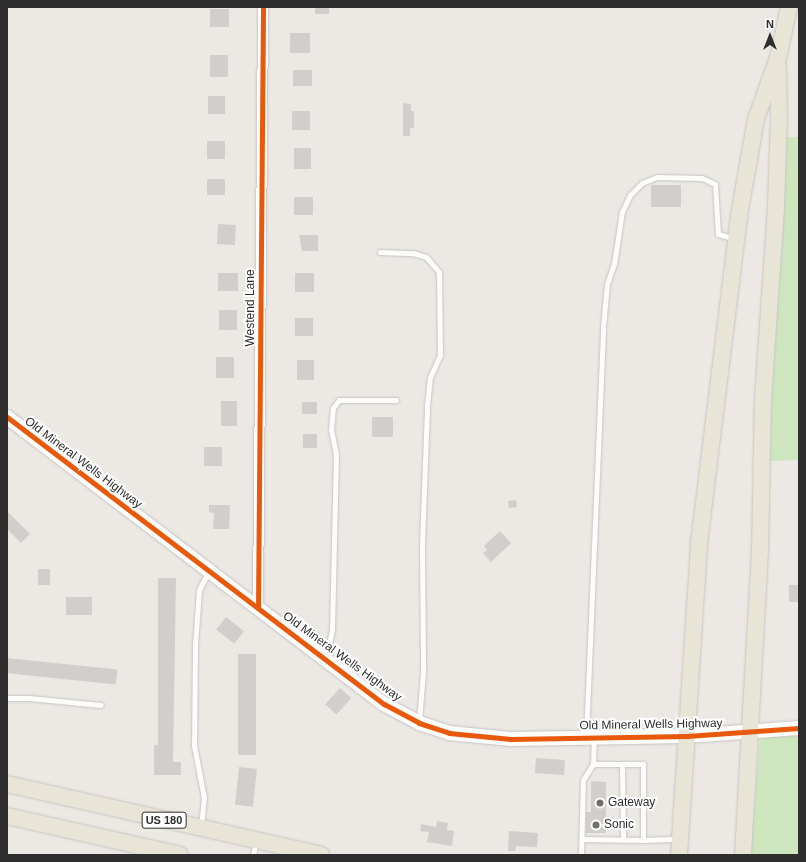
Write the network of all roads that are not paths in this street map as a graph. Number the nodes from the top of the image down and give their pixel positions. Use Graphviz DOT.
graph roads {
  1 [pos="263,7"];
  2 [pos="789,7"];
  3 [pos="778,58"];
  4 [pos="736,239"];
  5 [pos="380,252"];
  6 [pos="396,400"];
  7 [pos="7,417"];
  8 [pos="208,571"];
  9 [pos="258,608"];
  10 [pos="325,659"];
  11 [pos="7,698"];
  12 [pos="101,705"];
  13 [pos="419,723"];
  14 [pos="799,728"];
  15 [pos="751,732"];
  16 [pos="687,736"];
  17 [pos="590,737"];
  18 [pos="593,764"];
  19 [pos="622,764"];
  20 [pos="636,780"];
  21 [pos="643,780"];
  22 [pos="7,784"];
  23 [pos="636,804"];
  24 [pos="643,804"];
  25 [pos="7,816"];
  26 [pos="636,817"];
  27 [pos="643,817"];
  28 [pos="201,828"];
  29 [pos="582,839"];
  30 [pos="623,839"];
  31 [pos="680,839"];
  32 [pos="643,840"];
  33 [pos="255,848"];
  34 [pos="180,855"];
  35 [pos="321,855"];
  36 [pos="581,855"];
  37 [pos="679,855"];
  38 [pos="743,855"];
  1 -- 9 [label="street, Westend Lane"];
  2 -- 3 [label="main road"];
  3 -- 4 [label="main road"];
  3 -- 15 [label="main road"];
  4 -- 16 [label="main road"];
  4 -- 17 [label="lane"];
  5 -- 13 [label="lane"];
  6 -- 10 [label="lane"];
  7 -- 8 [label="street, Old Mineral Wells Highway"];
  8 -- 9 [label="street, Old Mineral Wells Highway"];
  8 -- 28 [label="lane"];
  9 -- 10 [label="street, Old Mineral Wells Highway"];
  10 -- 13 [label="street, Old Mineral Wells Highway"];
  11 -- 12 [label="lane"];
  13 -- 17 [label="street, Old Mineral Wells Highway"];
  14 -- 15 [label="street, Old Mineral Wells Highway"];
  15 -- 16 [label="street, Old Mineral Wells Highway"];
  15 -- 38 [label="main road"];
  16 -- 17 [label="street, Old Mineral Wells Highway"];
  16 -- 31 [label="main road"];
  17 -- 18 [label="lane"];
  18 -- 19 [label="lane"];
  18 -- 29 [label="lane"];
  19 -- 21 [label="lane"];
  19 -- 30 [label="lane"];
  20 -- 21 [label="lane"];
  21 -- 24 [label="lane"];
  22 -- 28 [label="main road, US 180"];
  23 -- 24 [label="lane"];
  24 -- 27 [label="lane"];
  25 -- 34 [label="main road, US 180"];
  26 -- 27 [label="lane"];
  27 -- 32 [label="lane"];
  28 -- 33 [label="main road, US 180"];
  29 -- 30 [label="lane"];
  29 -- 36 [label="lane"];
  30 -- 32 [label="lane"];
  31 -- 32 [label="lane"];
  31 -- 37 [label="main road"];
  33 -- 35 [label="main road, US 180"];
}
